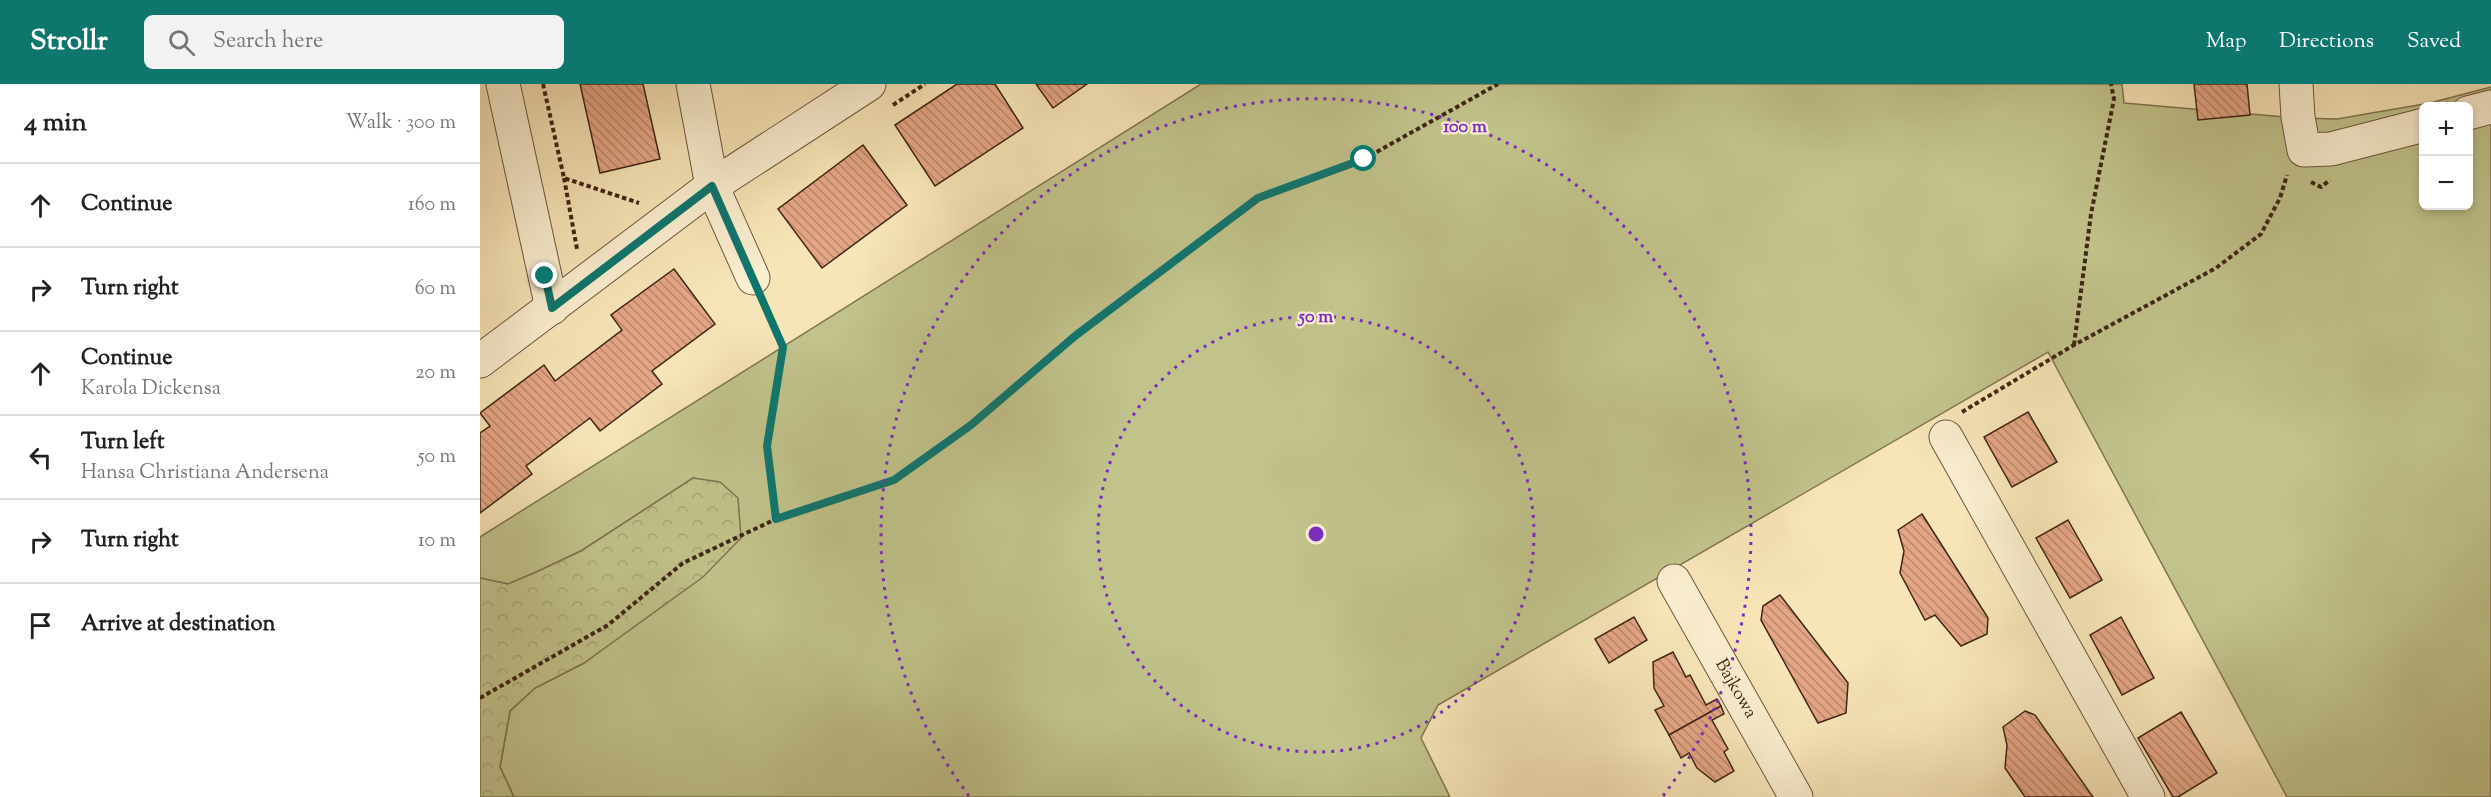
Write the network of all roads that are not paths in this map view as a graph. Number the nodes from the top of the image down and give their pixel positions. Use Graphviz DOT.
graph roads {
  1 [pos="503,84"];
  2 [pos="693,84"];
  3 [pos="869,84"];
  4 [pos="2296,84"];
  5 [pos="2491,106"];
  6 [pos="2473,112"];
  7 [pos="2419,126"];
  8 [pos="712,186"];
  9 [pos="753,278"];
  10 [pos="552,308"];
  11 [pos="480,361"];
  12 [pos="1946,437"];
  13 [pos="1674,581"];
  14 [pos="1796,797"];
  15 [pos="2148,797"];
  1 -- 10 [label="street"];
  2 -- 8 [label="street"];
  3 -- 8 [label="street"];
  4 -- 7 [label="street"];
  5 -- 6 [label="street"];
  8 -- 9 [label="street"];
  8 -- 10 [label="street"];
  10 -- 11 [label="street"];
  12 -- 15 [label="street"];
  13 -- 14 [label="street, Bajkowa"];
}
